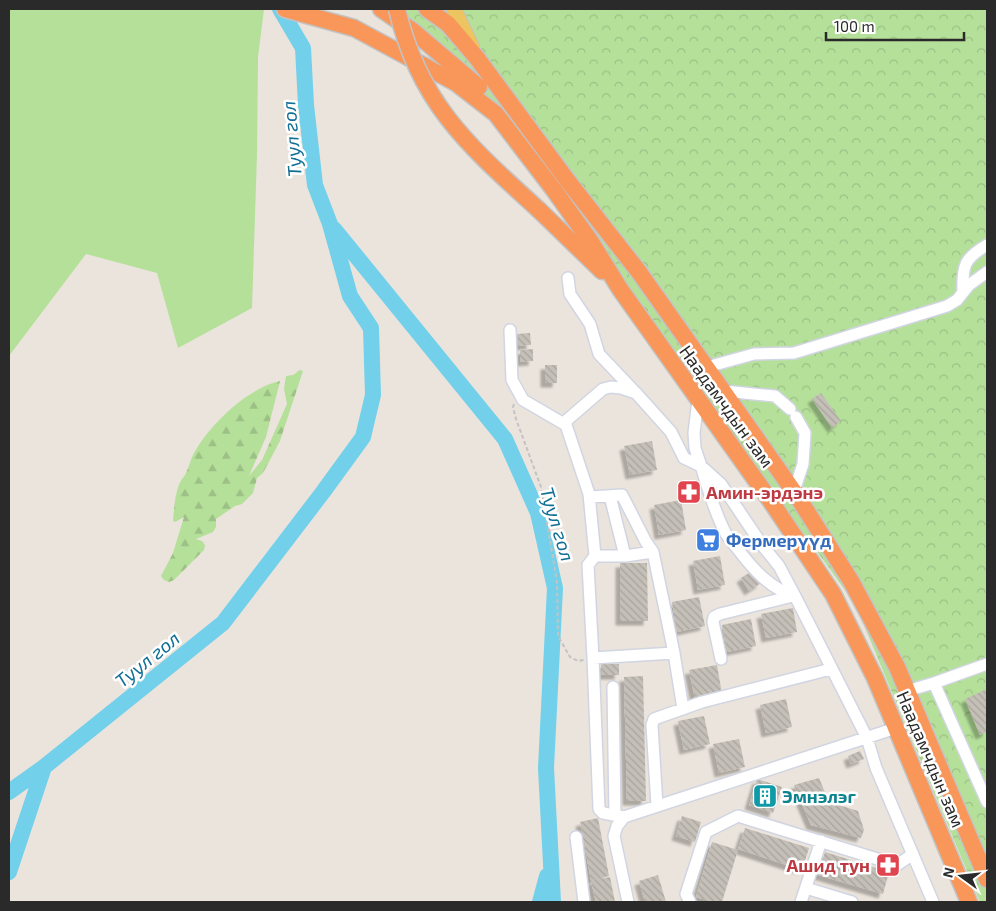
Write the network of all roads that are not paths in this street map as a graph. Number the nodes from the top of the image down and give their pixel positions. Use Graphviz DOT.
graph roads {
  1 [pos="285,9"];
  2 [pos="381,9"];
  3 [pos="397,9"];
  4 [pos="427,9"];
  5 [pos="454,9"];
  6 [pos="477,58"];
  7 [pos="554,190"];
  8 [pos="987,245"];
  9 [pos="987,272"];
  10 [pos="568,278"];
  11 [pos="620,289"];
  12 [pos="963,291"];
  13 [pos="510,330"];
  14 [pos="707,367"];
  15 [pos="724,390"];
  16 [pos="636,393"];
  17 [pos="698,400"];
  18 [pos="566,425"];
  19 [pos="701,466"];
  20 [pos="794,492"];
  21 [pos="610,496"];
  22 [pos="590,497"];
  23 [pos="653,552"];
  24 [pos="595,556"];
  25 [pos="625,556"];
  26 [pos="795,596"];
  27 [pos="674,653"];
  28 [pos="593,658"];
  29 [pos="721,659"];
  30 [pos="987,664"];
  31 [pos="831,669"];
  32 [pos="934,683"];
  33 [pos="613,687"];
  34 [pos="907,691"];
  35 [pos="683,709"];
  36 [pos="896,728"];
  37 [pos="867,738"];
  38 [pos="987,802"];
  39 [pos="657,806"];
  40 [pos="620,816"];
  41 [pos="576,837"];
  42 [pos="821,841"];
  43 [pos="912,854"];
  44 [pos="987,879"];
  45 [pos="806,888"];
  46 [pos="584,902"];
  47 [pos="628,902"];
  48 [pos="690,902"];
  49 [pos="801,902"];
  50 [pos="852,902"];
  51 [pos="933,902"];
  52 [pos="969,902"];
  1 -- 7 [label="highway, Наадамчдын зам"];
  2 -- 7 [label="highway"];
  3 -- 11 [label="highway, bridge"];
  4 -- 6 [label="highway, Наадамчдын зам"];
  5 -- 6 [label="main road"];
  6 -- 14 [label="highway, Наадамчдын зам"];
  7 -- 11 [label="highway, Наадамчдын зам"];
  8 -- 12 [label="street"];
  9 -- 12 [label="street"];
  10 -- 16 [label="street"];
  11 -- 17 [label="highway, Наадамчдын зам"];
  12 -- 14 [label="street"];
  13 -- 18 [label="street"];
  14 -- 15 [label="highway, Наадамчдын зам"];
  15 -- 20 [label="highway, Наадамчдын зам"];
  15 -- 20 [label="street"];
  16 -- 18 [label="street"];
  16 -- 19 [label="street"];
  17 -- 19 [label="street"];
  17 -- 36 [label="highway, Наадамчдын зам"];
  18 -- 22 [label="street"];
  19 -- 26 [label="street"];
  19 -- 26 [label="street"];
  20 -- 34 [label="highway, Наадамчдын зам"];
  21 -- 22 [label="street"];
  21 -- 23 [label="street"];
  21 -- 25 [label="street"];
  22 -- 24 [label="street"];
  23 -- 25 [label="street"];
  23 -- 27 [label="street"];
  24 -- 25 [label="street"];
  24 -- 28 [label="street"];
  26 -- 29 [label="street"];
  26 -- 31 [label="street"];
  27 -- 28 [label="street"];
  27 -- 35 [label="street"];
  28 -- 40 [label="street"];
  30 -- 32 [label="street"];
  31 -- 35 [label="street"];
  31 -- 37 [label="street"];
  32 -- 34 [label="street"];
  32 -- 38 [label="street"];
  33 -- 40 [label="street"];
  34 -- 44 [label="highway, Наадамчдын зам"];
  35 -- 39 [label="street"];
  36 -- 37 [label="street"];
  36 -- 52 [label="highway, Наадамчдын зам"];
  37 -- 39 [label="street"];
  37 -- 43 [label="street"];
  39 -- 40 [label="street"];
  40 -- 47 [label="street"];
  41 -- 46 [label="street"];
  42 -- 43 [label="street"];
  42 -- 45 [label="street"];
  42 -- 48 [label="street"];
  43 -- 51 [label="street"];
  45 -- 49 [label="street"];
  45 -- 50 [label="street"];
}
